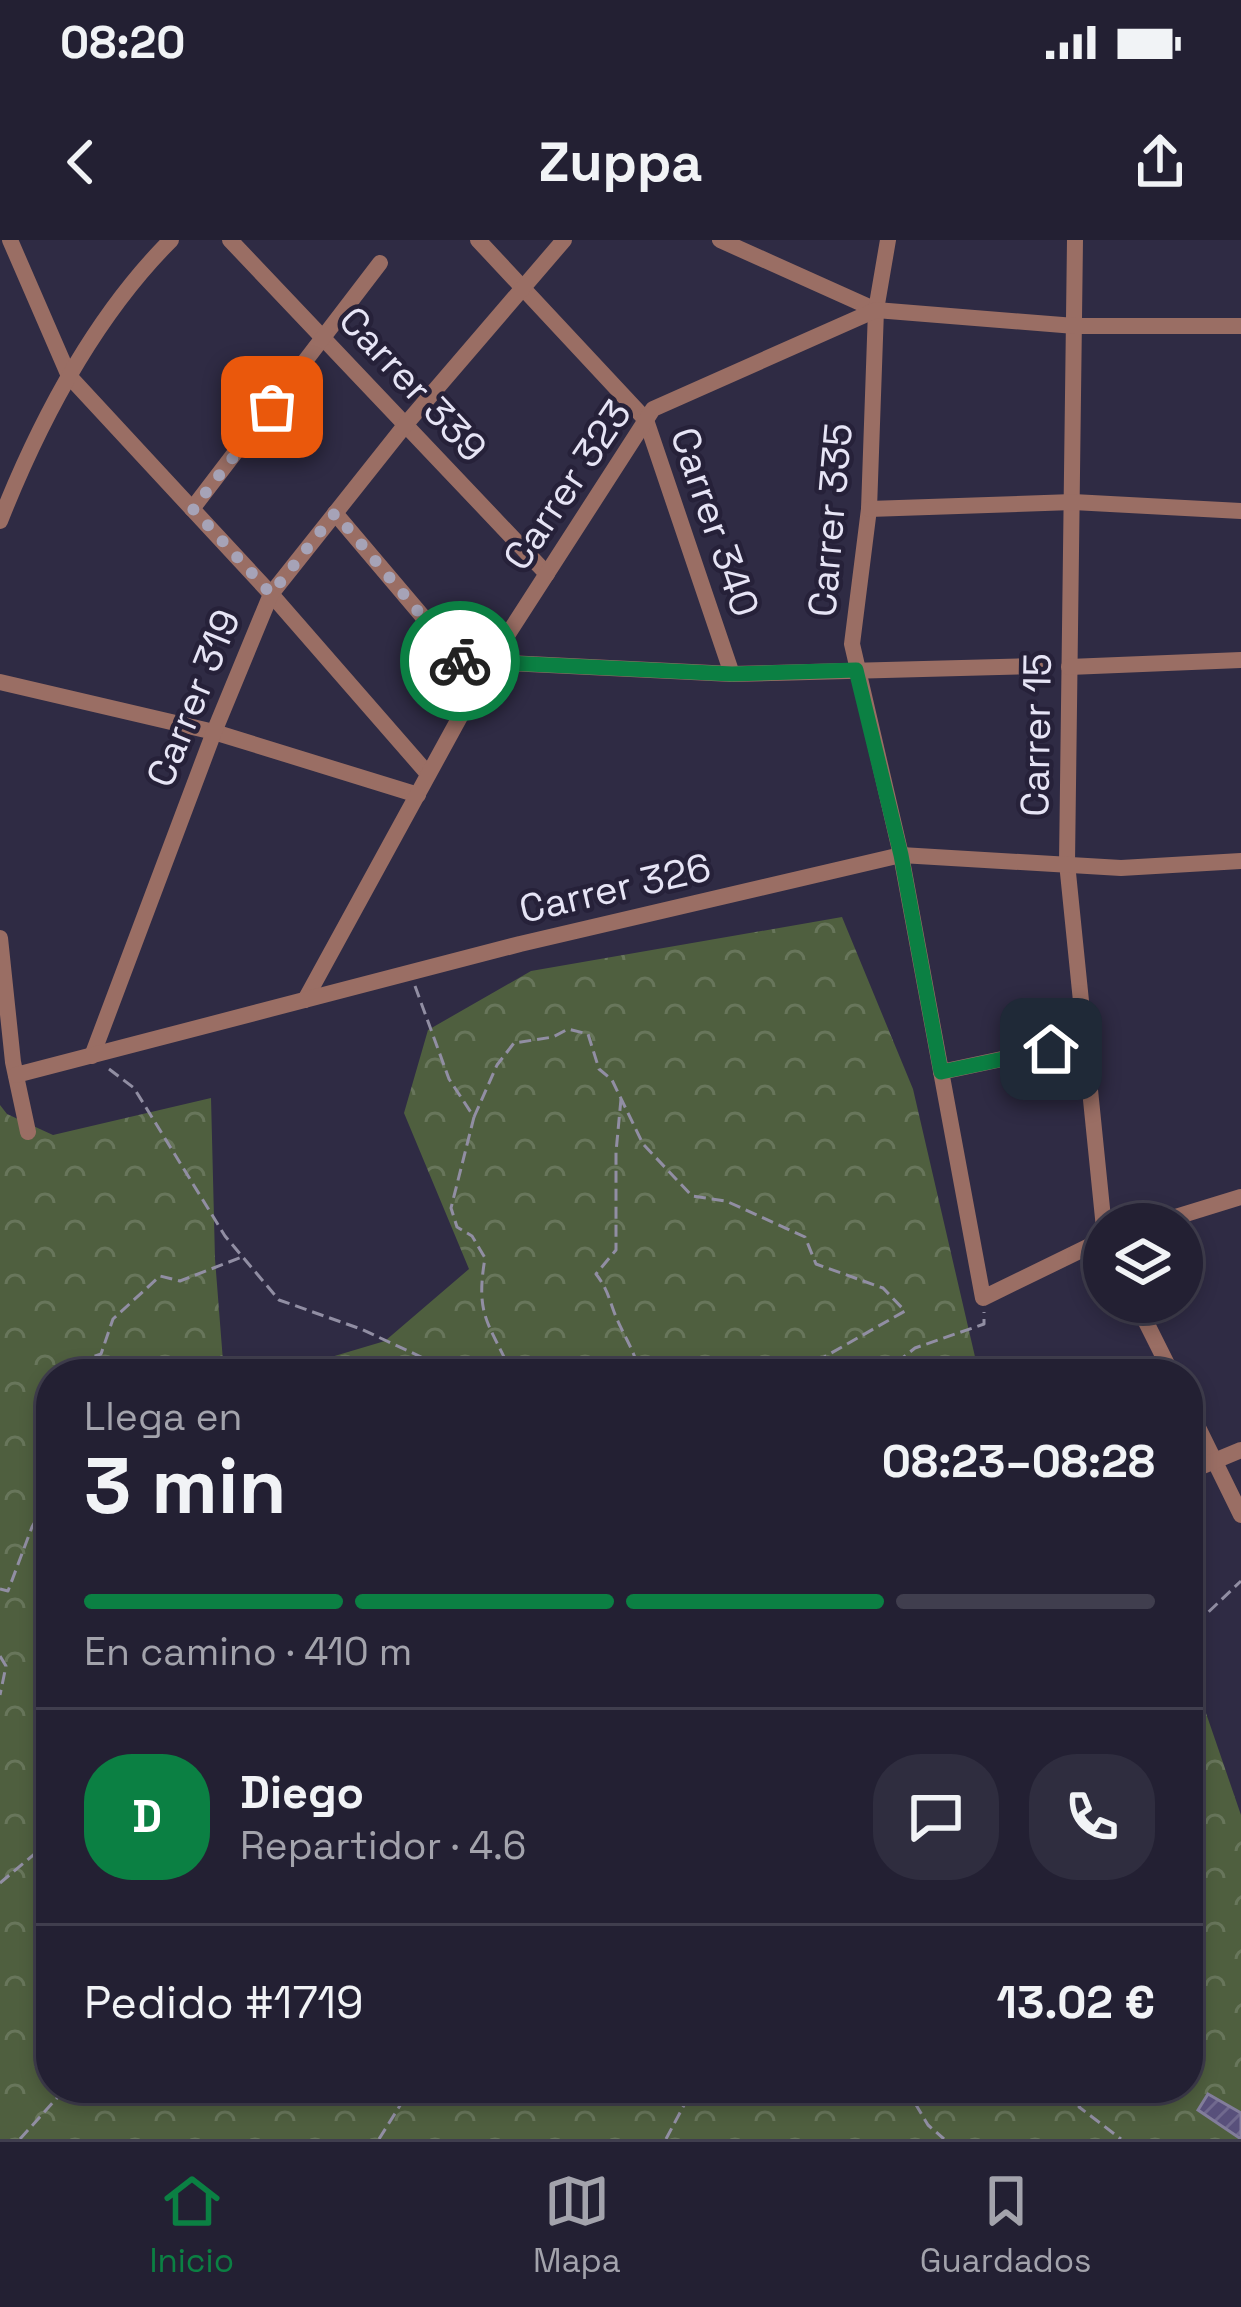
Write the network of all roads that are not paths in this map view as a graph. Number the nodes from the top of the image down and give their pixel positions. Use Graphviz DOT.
graph roads {
  1 [pos="10,240"];
  2 [pos="171,240"];
  3 [pos="230,240"];
  4 [pos="478,240"];
  5 [pos="564,240"];
  6 [pos="720,240"];
  7 [pos="888,240"];
  8 [pos="1076,240"];
  9 [pos="380,263"];
  10 [pos="523,289"];
  11 [pos="876,310"];
  12 [pos="1075,326"];
  13 [pos="1241,326"];
  14 [pos="325,339"];
  15 [pos="69,376"];
  16 [pos="646,421"];
  17 [pos="406,424"];
  18 [pos="1072,502"];
  19 [pos="193,509"];
  20 [pos="868,509"];
  21 [pos="1241,511"];
  22 [pos="335,513"];
  23 [pos="0,521"];
  24 [pos="547,574"];
  25 [pos="271,594"];
  26 [pos="1241,661"];
  27 [pos="490,662"];
  28 [pos="1035,666"];
  29 [pos="1069,667"];
  30 [pos="856,670"];
  31 [pos="732,674"];
  32 [pos="0,682"];
  33 [pos="478,683"];
  34 [pos="214,732"];
  35 [pos="428,774"];
  36 [pos="418,795"];
  37 [pos="901,855"];
  38 [pos="1241,861"];
  39 [pos="1067,863"];
  40 [pos="0,938"];
  41 [pos="305,1000"];
  42 [pos="1088,1041"];
  43 [pos="92,1055"];
  44 [pos="941,1072"];
  45 [pos="16,1076"];
  46 [pos="28,1132"];
  47 [pos="1241,1197"];
  48 [pos="1102,1203"];
  49 [pos="1203,1209"];
  50 [pos="1083,1249"];
  51 [pos="1146,1323"];
  52 [pos="1164,1359"];
  53 [pos="1203,1438"];
  54 [pos="1241,1450"];
  55 [pos="1214,1460"];
  56 [pos="1203,1465"];
  57 [pos="1241,1515"];
  1 -- 15 [label="street"];
  2 -- 15 [label="street"];
  3 -- 14 [label="street, Carrer 339"];
  4 -- 10 [label="street, Carrer 340"];
  5 -- 10 [label="street, Carrer 319"];
  6 -- 11 [label="street"];
  7 -- 11 [label="street, Carrer 335"];
  8 -- 12 [label="street, Carrer 15"];
  9 -- 14 [label="street"];
  10 -- 16 [label="street, Carrer 340"];
  10 -- 17 [label="street, Carrer 319"];
  11 -- 12 [label="street, Carrer 323"];
  11 -- 16 [label="street, Carrer 323"];
  11 -- 20 [label="street, Carrer 335"];
  12 -- 13 [label="street, Carrer 323"];
  12 -- 18 [label="street, Carrer 15"];
  14 -- 17 [label="street, Carrer 339"];
  14 -- 19 [label="street"];
  15 -- 19 [label="street"];
  15 -- 23 [label="street"];
  16 -- 24 [label="street, Carrer 323"];
  16 -- 31 [label="street, Carrer 340"];
  17 -- 22 [label="street, Carrer 319"];
  17 -- 24 [label="street, Carrer 339"];
  18 -- 20 [label="street"];
  18 -- 21 [label="street"];
  18 -- 29 [label="street, Carrer 15"];
  19 -- 25 [label="street"];
  20 -- 30 [label="street, Carrer 335"];
  22 -- 25 [label="street, Carrer 319"];
  22 -- 33 [label="street"];
  24 -- 27 [label="street, Carrer 323"];
  25 -- 34 [label="street, Carrer 319"];
  25 -- 35 [label="street"];
  26 -- 29 [label="street"];
  27 -- 31 [label="street"];
  27 -- 33 [label="street, Carrer 323"];
  28 -- 30 [label="street"];
  29 -- 39 [label="street, Carrer 15"];
  30 -- 31 [label="street"];
  30 -- 37 [label="street, Carrer 335"];
  32 -- 34 [label="street"];
  33 -- 35 [label="street, Carrer 323"];
  34 -- 36 [label="street"];
  34 -- 43 [label="street, Carrer 319"];
  35 -- 36 [label="street, Carrer 323"];
  36 -- 41 [label="street, Carrer 323"];
  37 -- 39 [label="street, Carrer 326"];
  37 -- 41 [label="street, Carrer 326"];
  37 -- 44 [label="street, Carrer 335"];
  38 -- 39 [label="street, Carrer 326"];
  39 -- 42 [label="street, Carrer 15"];
  40 -- 45 [label="street"];
  41 -- 43 [label="street, Carrer 326"];
  42 -- 44 [label="street"];
  42 -- 48 [label="street, Carrer 15"];
  43 -- 45 [label="street, Carrer 326"];
  44 -- 50 [label="street, Carrer 335"];
  45 -- 46 [label="street"];
  47 -- 49 [label="street"];
  51 -- 52 [label="street"];
  53 -- 55 [label="street"];
  54 -- 55 [label="street"];
  55 -- 56 [label="street"];
  55 -- 57 [label="street"];
}
